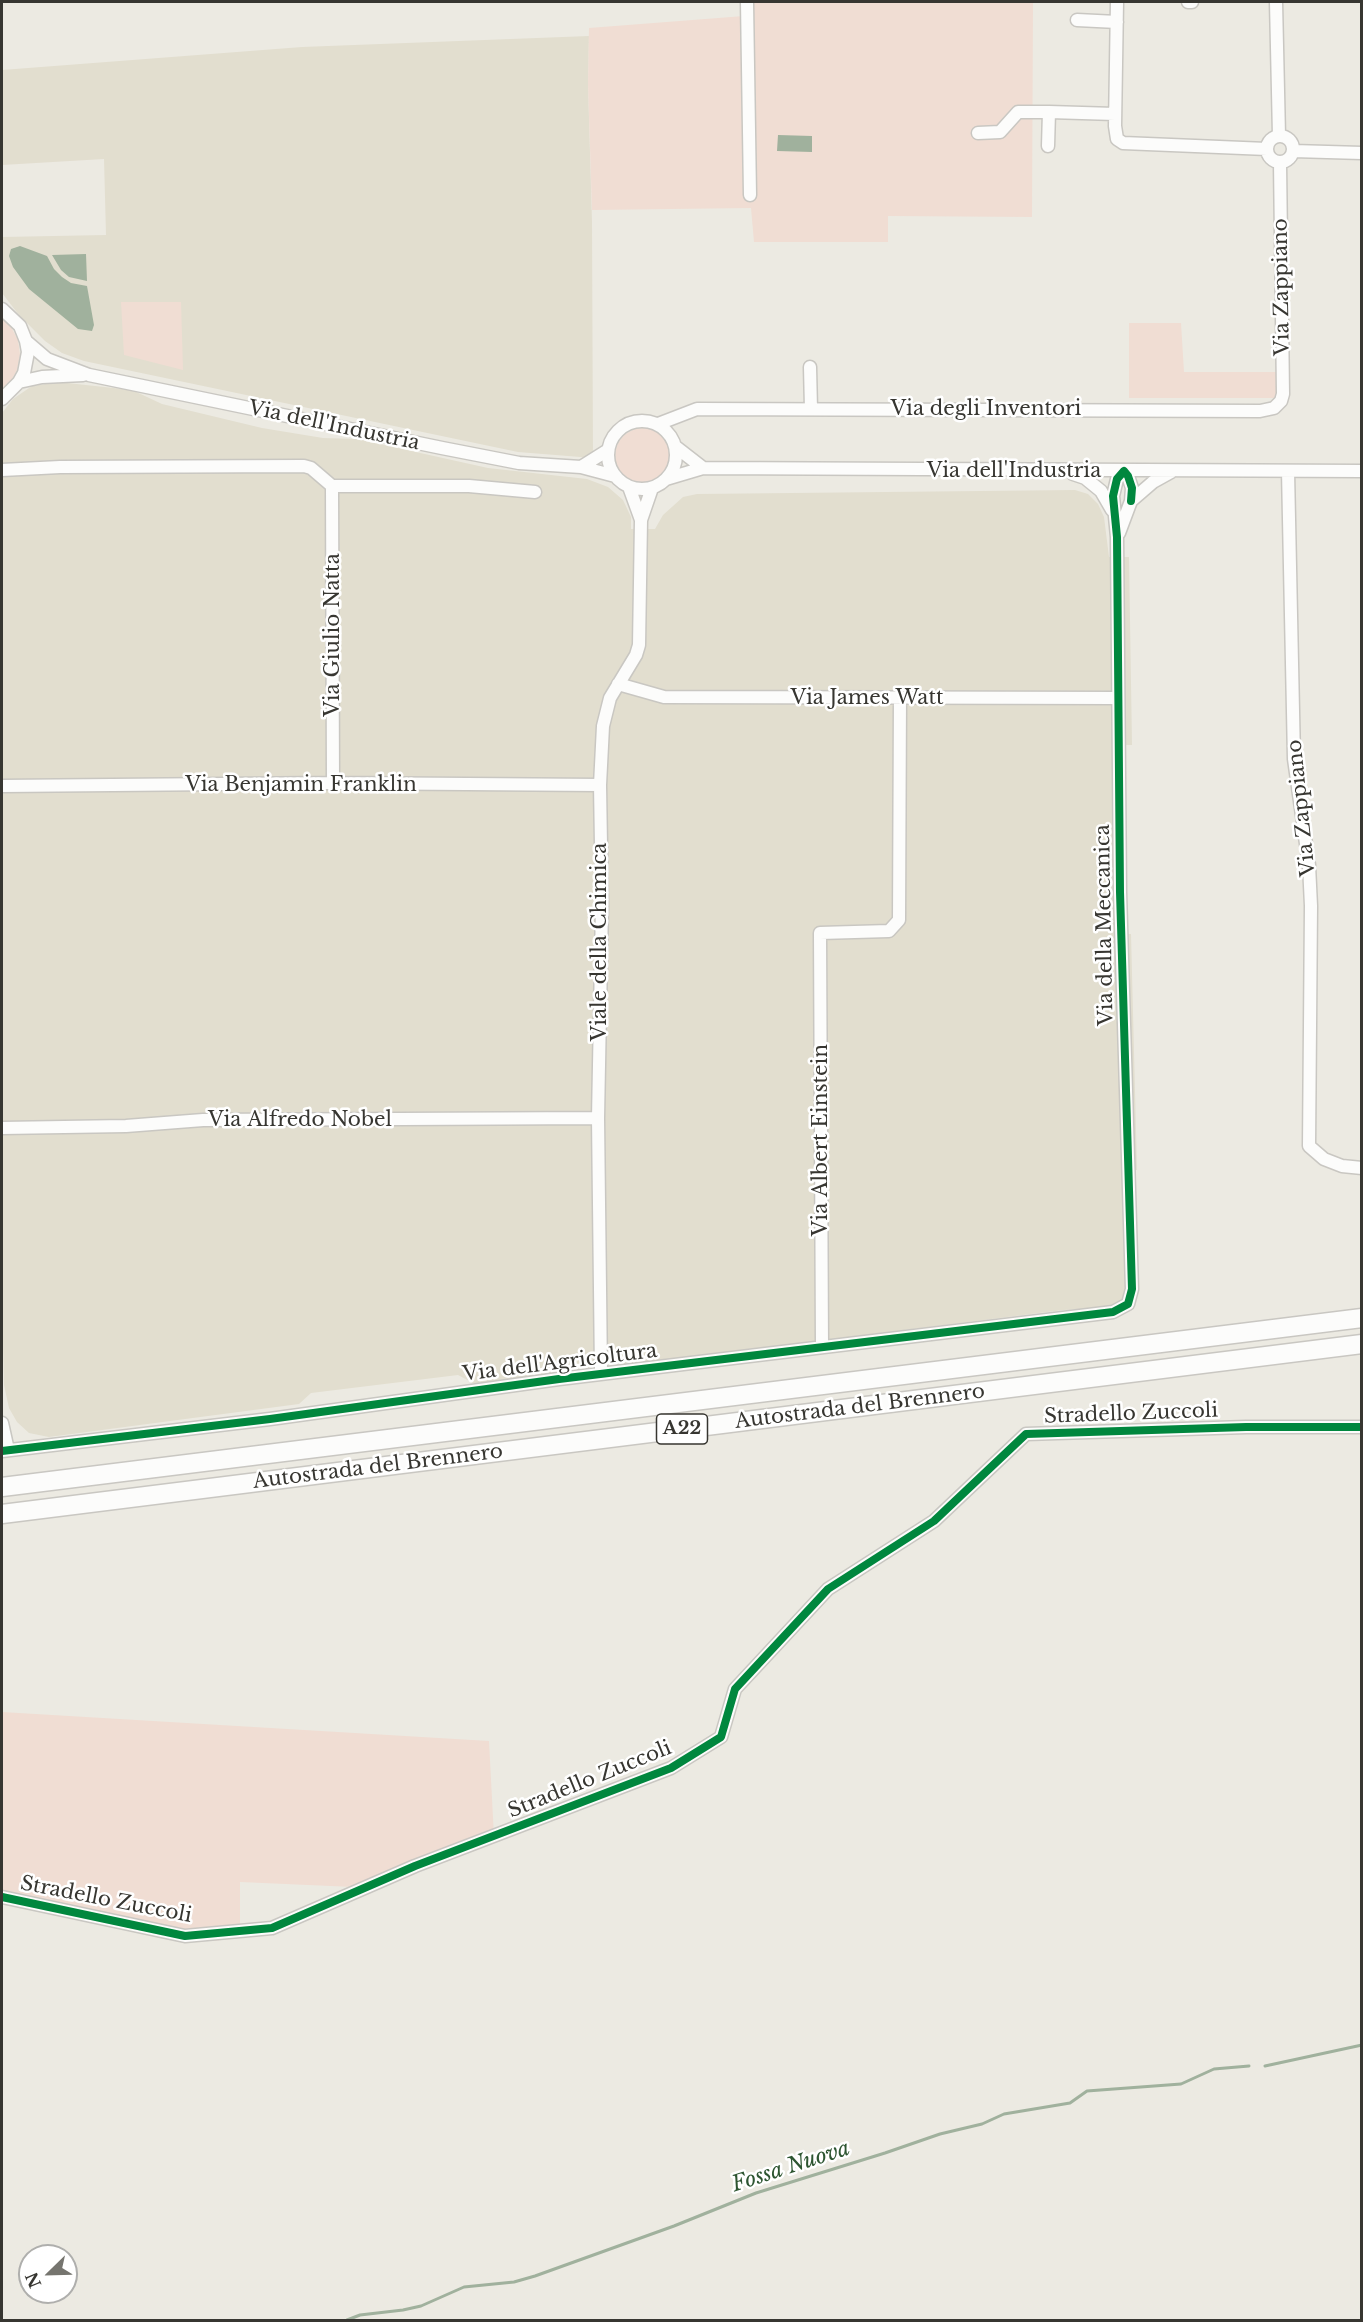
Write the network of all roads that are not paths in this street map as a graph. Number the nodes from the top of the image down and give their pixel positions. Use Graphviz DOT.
graph roads {
  1 [pos="747,2"];
  2 [pos="1117,2"];
  3 [pos="1275,2"];
  4 [pos="1077,20"];
  5 [pos="1117,22"];
  6 [pos="1049,112"];
  7 [pos="1115,114"];
  8 [pos="978,133"];
  9 [pos="1279,136"];
  10 [pos="1048,146"];
  11 [pos="1267,149"];
  12 [pos="1293,151"];
  13 [pos="1362,153"];
  14 [pos="1280,163"];
  15 [pos="750,195"];
  16 [pos="4,309"];
  17 [pos="26,342"];
  18 [pos="810,367"];
  19 [pos="89,375"];
  20 [pos="19,382"];
  21 [pos="2,399"];
  22 [pos="1274,408"];
  23 [pos="697,409"];
  24 [pos="811,409"];
  25 [pos="658,424"];
  26 [pos="675,445"];
  27 [pos="608,450"];
  28 [pos="581,467"];
  29 [pos="703,468"];
  30 [pos="2,470"];
  31 [pos="1065,471"];
  32 [pos="1124,471"];
  33 [pos="1174,471"];
  34 [pos="1288,471"];
  35 [pos="1362,471"];
  36 [pos="615,476"];
  37 [pos="666,479"];
  38 [pos="332,486"];
  39 [pos="629,487"];
  40 [pos="652,488"];
  41 [pos="536,492"];
  42 [pos="1131,501"];
  43 [pos="641,520"];
  44 [pos="1117,537"];
  45 [pos="618,684"];
  46 [pos="900,698"];
  47 [pos="1118,698"];
  48 [pos="333,783"];
  49 [pos="600,785"];
  50 [pos="2,786"];
  51 [pos="598,1118"];
  52 [pos="2,1128"];
  53 [pos="1362,1168"];
  54 [pos="1122,1308"];
  55 [pos="1362,1317"];
  56 [pos="1362,1344"];
  57 [pos="822,1347"];
  58 [pos="601,1374"];
  59 [pos="2,1423"];
  60 [pos="1362,1427"];
  61 [pos="5,1450"];
  62 [pos="2,1487"];
  63 [pos="2,1514"];
  64 [pos="2,1897"];
  1 -- 15 [label="street"];
  2 -- 5 [label="street"];
  3 -- 9 [label="street"];
  4 -- 5 [label="street"];
  5 -- 7 [label="street"];
  6 -- 7 [label="street"];
  6 -- 8 [label="street"];
  6 -- 10 [label="street"];
  7 -- 11 [label="street"];
  9 -- 11 [label="street"];
  9 -- 12 [label="street"];
  11 -- 14 [label="street"];
  12 -- 13 [label="street"];
  12 -- 14 [label="street"];
  14 -- 22 [label="street, Via Zappiano"];
  16 -- 17 [label="street"];
  17 -- 19 [label="street, Via dell'Industria"];
  17 -- 20 [label="street"];
  18 -- 24 [label="street"];
  19 -- 20 [label="street, Via dell'Industria"];
  19 -- 28 [label="street, Via dell'Industria"];
  20 -- 21 [label="street"];
  22 -- 24 [label="street, Via degli Inventori"];
  23 -- 24 [label="street, Via degli Inventori"];
  23 -- 25 [label="street, Via degli Inventori"];
  23 -- 26 [label="street"];
  25 -- 26 [label="street"];
  25 -- 27 [label="street"];
  26 -- 29 [label="street"];
  26 -- 37 [label="street"];
  27 -- 28 [label="street"];
  27 -- 36 [label="street"];
  28 -- 36 [label="street, Via dell'Industria"];
  29 -- 31 [label="street, Via dell'Industria"];
  29 -- 37 [label="street, Via dell'Industria"];
  30 -- 38 [label="street"];
  31 -- 32 [label="street, Via dell'Industria"];
  31 -- 44 [label="street, Via della Meccanica"];
  32 -- 33 [label="street, Via dell'Industria"];
  32 -- 42 [label="street"];
  32 -- 44 [label="street, Via della Meccanica"];
  33 -- 34 [label="street, Via dell'Industria"];
  33 -- 42 [label="street, Via della Meccanica"];
  34 -- 35 [label="street, Via dell'Industria"];
  34 -- 53 [label="street, Via Zappiano"];
  36 -- 39 [label="street"];
  37 -- 40 [label="street"];
  38 -- 41 [label="street"];
  38 -- 48 [label="street, Via Giulio Natta"];
  39 -- 40 [label="street"];
  39 -- 43 [label="street, Viale della Chimica"];
  40 -- 43 [label="street, Viale della Chimica"];
  42 -- 44 [label="street, Via della Meccanica"];
  43 -- 45 [label="street, Viale della Chimica"];
  44 -- 47 [label="street, Via della Meccanica"];
  45 -- 46 [label="street, Via James Watt"];
  45 -- 49 [label="street, Viale della Chimica"];
  46 -- 47 [label="street, Via James Watt"];
  46 -- 57 [label="street, Via Albert Einstein"];
  47 -- 54 [label="street, Via della Meccanica"];
  48 -- 49 [label="street, Via Benjamin Franklin"];
  48 -- 50 [label="street, Via Benjamin Franklin"];
  49 -- 51 [label="street, Viale della Chimica"];
  51 -- 52 [label="street, Via Alfredo Nobel"];
  51 -- 58 [label="street, Viale della Chimica"];
  54 -- 57 [label="street, Via dell'Agricoltura"];
  55 -- 62 [label="highway, Autostrada del Brennero / A22"];
  56 -- 63 [label="highway, Autostrada del Brennero / A22"];
  57 -- 58 [label="street, Via dell'Agricoltura"];
  58 -- 61 [label="street, Via dell'Agricoltura"];
  59 -- 61 [label="street"];
  60 -- 64 [label="street, Stradello Zuccoli"];
}
